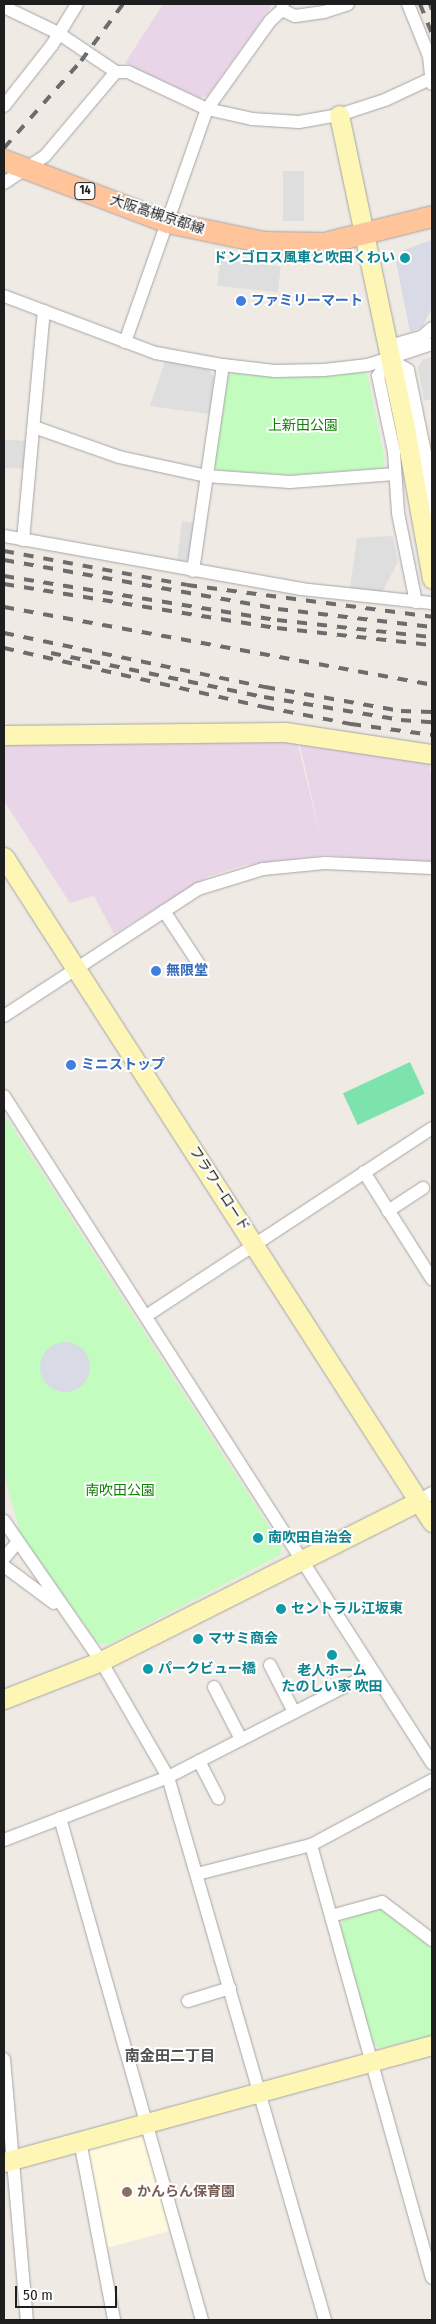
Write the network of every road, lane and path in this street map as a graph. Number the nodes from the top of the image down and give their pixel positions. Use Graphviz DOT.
graph roads {
  1 [pos="77,4"];
  2 [pos="348,4"];
  3 [pos="408,4"];
  4 [pos="11,7"];
  5 [pos="282,7"];
  6 [pos="58,33"];
  7 [pos="116,72"];
  8 [pos="431,81"];
  9 [pos="4,106"];
  10 [pos="207,109"];
  11 [pos="339,115"];
  12 [pos="4,160"];
  13 [pos="26,168"];
  14 [pos="4,184"];
  15 [pos="432,216"];
  16 [pos="167,222"];
  17 [pos="363,235"];
  18 [pos="4,296"];
  19 [pos="44,312"];
  20 [pos="432,328"];
  21 [pos="125,342"];
  22 [pos="432,344"];
  23 [pos="388,353"];
  24 [pos="223,365"];
  25 [pos="34,427"];
  26 [pos="429,452"];
  27 [pos="395,474"];
  28 [pos="206,476"];
  29 [pos="432,518"];
  30 [pos="4,536"];
  31 [pos="23,540"];
  32 [pos="193,571"];
  33 [pos="432,579"];
  34 [pos="416,602"];
  35 [pos="432,603"];
  36 [pos="4,735"];
  37 [pos="432,754"];
  38 [pos="4,857"];
  39 [pos="432,868"];
  40 [pos="164,911"];
  41 [pos="199,964"];
  42 [pos="77,969"];
  43 [pos="4,1016"];
  44 [pos="4,1096"];
  45 [pos="432,1128"];
  46 [pos="364,1172"];
  47 [pos="423,1188"];
  48 [pos="388,1211"];
  49 [pos="255,1243"];
  50 [pos="432,1279"];
  51 [pos="146,1316"];
  52 [pos="426,1497"];
  53 [pos="4,1521"];
  54 [pos="432,1522"];
  55 [pos="17,1544"];
  56 [pos="4,1558"];
  57 [pos="303,1560"];
  58 [pos="4,1566"];
  59 [pos="62,1609"];
  60 [pos="102,1661"];
  61 [pos="270,1665"];
  62 [pos="373,1672"];
  63 [pos="214,1687"];
  64 [pos="4,1699"];
  65 [pos="294,1712"];
  66 [pos="241,1738"];
  67 [pos="199,1761"];
  68 [pos="432,1763"];
  69 [pos="168,1777"];
  70 [pos="432,1780"];
  71 [pos="218,1798"];
  72 [pos="60,1818"];
  73 [pos="4,1840"];
  74 [pos="311,1845"];
  75 [pos="197,1874"];
  76 [pos="331,1916"];
  77 [pos="432,1940"];
  78 [pos="230,1988"];
  79 [pos="188,2001"];
  80 [pos="432,2045"];
  81 [pos="4,2059"];
  82 [pos="373,2061"];
  83 [pos="260,2090"];
  84 [pos="146,2123"];
  85 [pos="80,2141"];
  86 [pos="8,2160"];
  87 [pos="432,2277"];
  88 [pos="27,2320"];
  89 [pos="114,2320"];
  90 [pos="202,2320"];
  91 [pos="325,2320"];
  1 -- 6 [label="street"];
  2 -- 5 [label="street"];
  3 -- 8 [label="street"];
  4 -- 6 [label="street"];
  5 -- 10 [label="street"];
  6 -- 7 [label="street"];
  6 -- 9 [label="street"];
  7 -- 10 [label="street"];
  7 -- 13 [label="street"];
  8 -- 11 [label="street"];
  10 -- 11 [label="street"];
  10 -- 16 [label="street"];
  11 -- 17 [label="street"];
  12 -- 13 [label="main road, 大阪高槻京都線 / 14"];
  13 -- 14 [label="street"];
  13 -- 16 [label="main road, 大阪高槻京都線 / 14"];
  15 -- 17 [label="main road, 大阪高槻京都線 / 14"];
  16 -- 17 [label="main road, 大阪高槻京都線 / 14"];
  16 -- 21 [label="street"];
  17 -- 23 [label="street"];
  18 -- 19 [label="street"];
  19 -- 21 [label="street"];
  19 -- 25 [label="street"];
  20 -- 23 [label="street"];
  21 -- 24 [label="street"];
  22 -- 23 [label="street"];
  23 -- 24 [label="street"];
  23 -- 26 [label="street"];
  23 -- 27 [label="street"];
  23 -- 33 [label="street"];
  24 -- 28 [label="street"];
  25 -- 28 [label="street"];
  25 -- 31 [label="street"];
  26 -- 29 [label="street"];
  27 -- 28 [label="street"];
  27 -- 34 [label="street"];
  28 -- 32 [label="street"];
  30 -- 31 [label="street"];
  31 -- 32 [label="street"];
  32 -- 34 [label="street"];
  34 -- 35 [label="street"];
  36 -- 37 [label="street"];
  38 -- 42 [label="street, フラワーロード"];
  39 -- 40 [label="street"];
  40 -- 41 [label="street"];
  40 -- 42 [label="street"];
  42 -- 43 [label="street"];
  42 -- 49 [label="street, フラワーロード"];
  44 -- 51 [label="street"];
  45 -- 46 [label="street"];
  46 -- 48 [label="street"];
  46 -- 49 [label="street"];
  47 -- 48 [label="street"];
  48 -- 50 [label="street"];
  49 -- 51 [label="street"];
  49 -- 52 [label="street, フラワーロード"];
  51 -- 57 [label="street"];
  52 -- 54 [label="street, フラワーロード"];
  52 -- 57 [label="street"];
  53 -- 55 [label="street"];
  55 -- 56 [label="street"];
  55 -- 59 [label="street"];
  57 -- 60 [label="street"];
  57 -- 62 [label="street"];
  58 -- 59 [label="street"];
  59 -- 60 [label="street"];
  60 -- 64 [label="street"];
  60 -- 69 [label="street"];
  61 -- 65 [label="street"];
  62 -- 65 [label="street"];
  62 -- 68 [label="street"];
  63 -- 66 [label="street"];
  65 -- 66 [label="street"];
  66 -- 67 [label="street"];
  67 -- 69 [label="street"];
  67 -- 71 [label="street"];
  69 -- 72 [label="street"];
  69 -- 75 [label="street"];
  70 -- 74 [label="street"];
  72 -- 73 [label="street"];
  72 -- 84 [label="street"];
  74 -- 75 [label="street"];
  74 -- 76 [label="street"];
  75 -- 78 [label="street"];
  76 -- 77 [label="street"];
  76 -- 82 [label="street"];
  78 -- 79 [label="street"];
  78 -- 83 [label="street"];
  80 -- 82 [label="street"];
  81 -- 86 [label="street"];
  82 -- 83 [label="street"];
  82 -- 87 [label="street"];
  83 -- 84 [label="street"];
  83 -- 91 [label="street"];
  84 -- 85 [label="street"];
  84 -- 90 [label="street"];
  85 -- 86 [label="street"];
  85 -- 89 [label="street"];
  86 -- 88 [label="street"];
}
